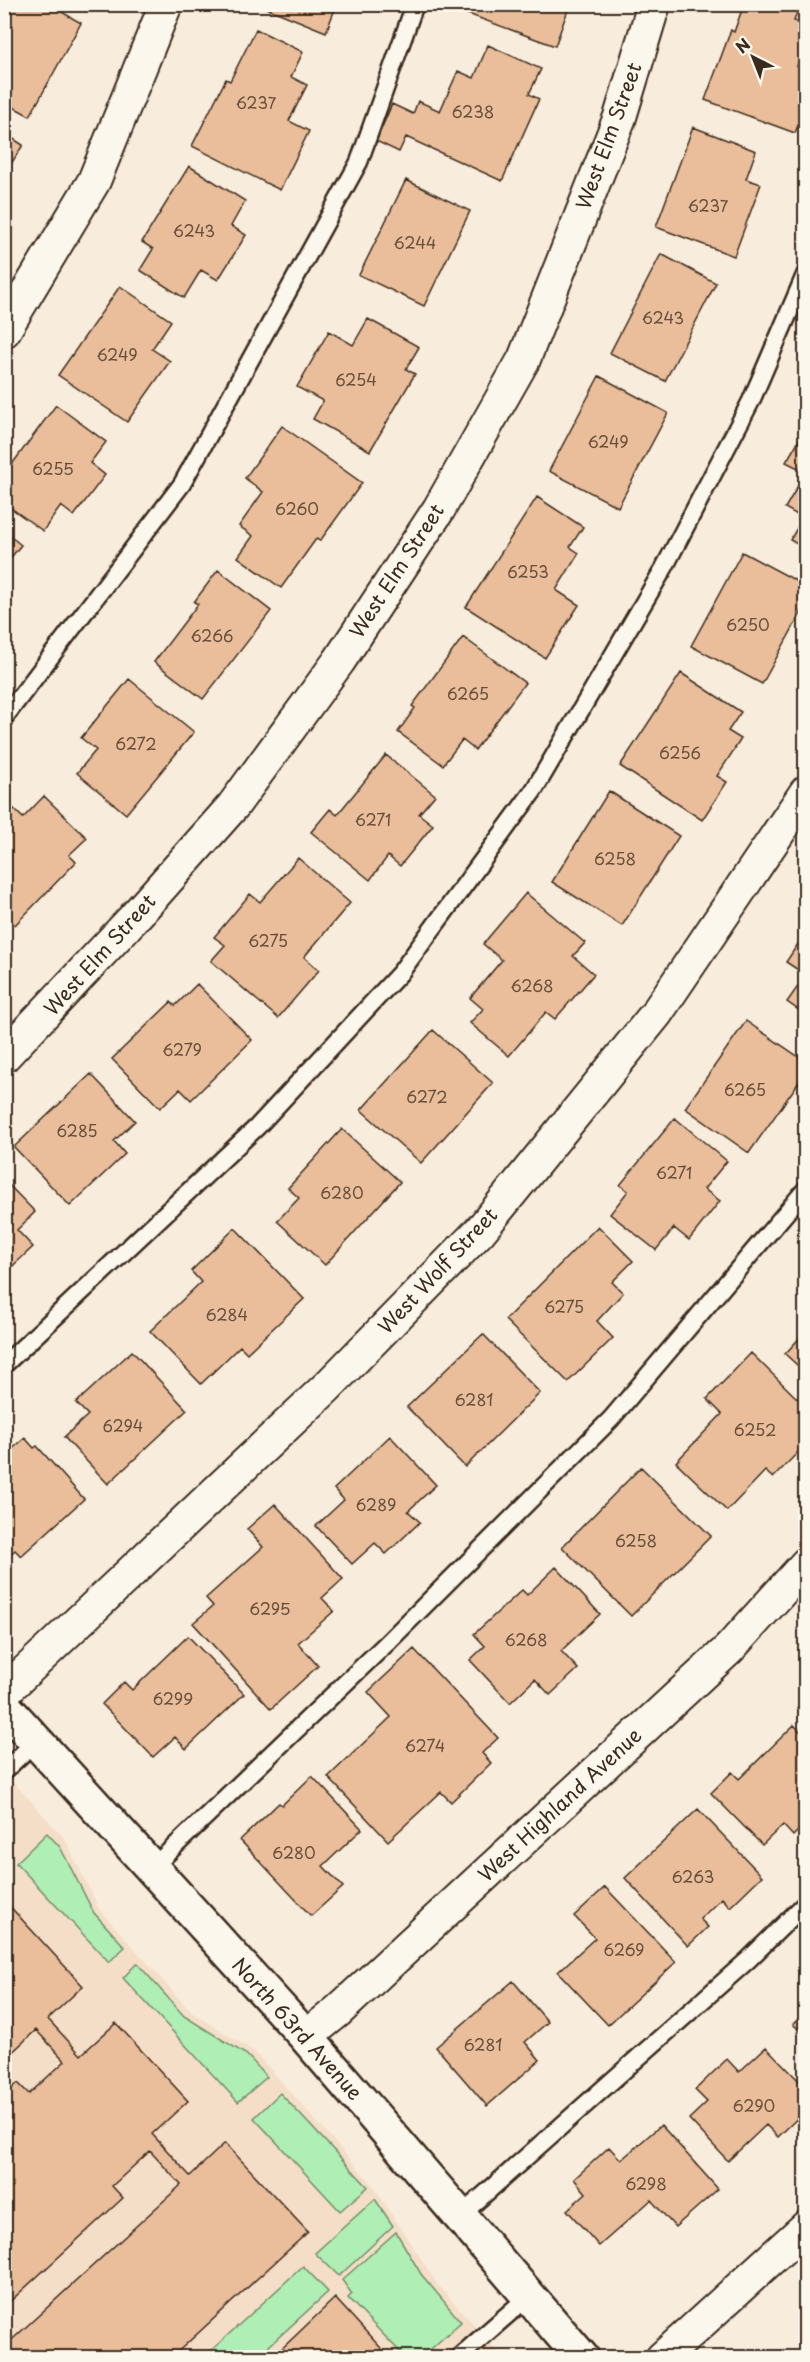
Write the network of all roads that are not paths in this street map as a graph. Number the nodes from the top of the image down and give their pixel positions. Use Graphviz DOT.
graph roads {
  1 [pos="166,4"];
  2 [pos="415,4"];
  3 [pos="654,4"];
  4 [pos="806,273"];
  5 [pos="4,331"];
  6 [pos="4,718"];
  7 [pos="806,792"];
  8 [pos="4,1056"];
  9 [pos="806,1189"];
  10 [pos="4,1365"];
  11 [pos="806,1564"];
  12 [pos="4,1692"];
  13 [pos="4,1706"];
  14 [pos="36,1741"];
  15 [pos="4,1771"];
  16 [pos="152,1868"];
  17 [pos="806,1903"];
  18 [pos="306,2037"];
  19 [pos="460,2216"];
  20 [pos="806,2227"];
  21 [pos="529,2296"];
  22 [pos="458,2358"];
  23 [pos="582,2358"];
  24 [pos="662,2358"];
  1 -- 5 [label="street"];
  2 -- 6 [label="lane"];
  3 -- 8 [label="street, West Elm Street"];
  4 -- 10 [label="lane"];
  7 -- 12 [label="street, West Wolf Street"];
  9 -- 16 [label="lane"];
  11 -- 18 [label="street, West Highland Avenue"];
  13 -- 14 [label="street, North 63rd Avenue"];
  14 -- 15 [label="lane"];
  14 -- 16 [label="street, North 63rd Avenue"];
  16 -- 18 [label="street, North 63rd Avenue"];
  17 -- 19 [label="lane"];
  18 -- 19 [label="street, North 63rd Avenue"];
  19 -- 21 [label="street, North 63rd Avenue"];
  20 -- 24 [label="street"];
  21 -- 22 [label="lane"];
  21 -- 23 [label="street, North 63rd Avenue"];
}
